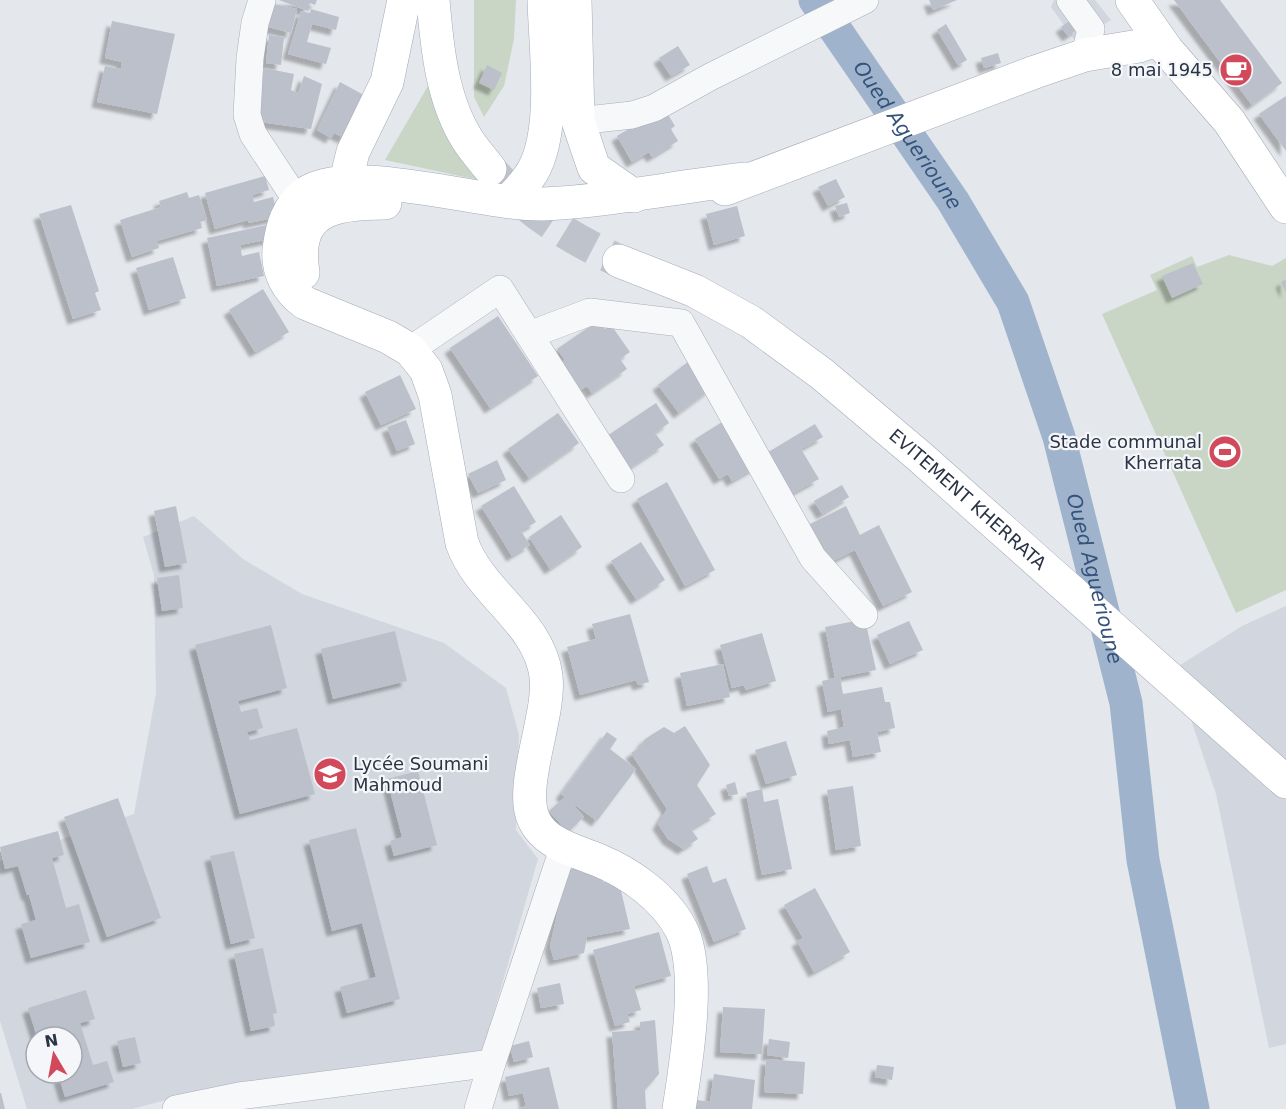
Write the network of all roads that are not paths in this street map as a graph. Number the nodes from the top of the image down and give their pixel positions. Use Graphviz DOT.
graph roads {
  1 [pos="262,0"];
  2 [pos="404,0"];
  3 [pos="544,0"];
  4 [pos="575,0"];
  5 [pos="865,0"];
  6 [pos="1070,0"];
  7 [pos="1134,3"];
  8 [pos="436,6"];
  9 [pos="1160,39"];
  10 [pos="1085,55"];
  11 [pos="578,121"];
  12 [pos="490,169"];
  13 [pos="746,179"];
  14 [pos="345,193"];
  15 [pos="634,196"];
  16 [pos="297,201"];
  17 [pos="508,201"];
  18 [pos="1286,207"];
  19 [pos="552,211"];
  20 [pos="619,261"];
  21 [pos="324,310"];
  22 [pos="529,335"];
  23 [pos="410,350"];
  24 [pos="621,479"];
  25 [pos="864,615"];
  26 [pos="1286,782"];
  27 [pos="564,846"];
  28 [pos="492,1063"];
  29 [pos="176,1109"];
  30 [pos="478,1109"];
  31 [pos="679,1109"];
  1 -- 16 [label="street"];
  2 -- 14 [label="main road"];
  3 -- 17 [label="main road"];
  4 -- 11 [label="main road"];
  5 -- 11 [label="street"];
  6 -- 10 [label="street"];
  7 -- 9 [label="main road"];
  7 -- 10 [label="main road"];
  8 -- 12 [label="main road"];
  9 -- 10 [label="main road"];
  9 -- 18 [label="main road"];
  10 -- 13 [label="main road"];
  11 -- 15 [label="main road"];
  11 -- 19 [label="main road"];
  13 -- 15 [label="main road"];
  13 -- 19 [label="main road"];
  14 -- 16 [label="main road"];
  14 -- 17 [label="main road"];
  14 -- 19 [label="main road"];
  14 -- 21 [label="main road"];
  15 -- 19 [label="main road"];
  16 -- 21 [label="main road"];
  17 -- 19 [label="main road"];
  20 -- 26 [label="main road, EVITEMENT KHERRATA"];
  21 -- 23 [label="main road"];
  22 -- 23 [label="street"];
  22 -- 24 [label="street"];
  22 -- 25 [label="street"];
  23 -- 27 [label="main road"];
  27 -- 28 [label="street"];
  27 -- 31 [label="main road"];
  28 -- 29 [label="street"];
  28 -- 30 [label="street"];
}
